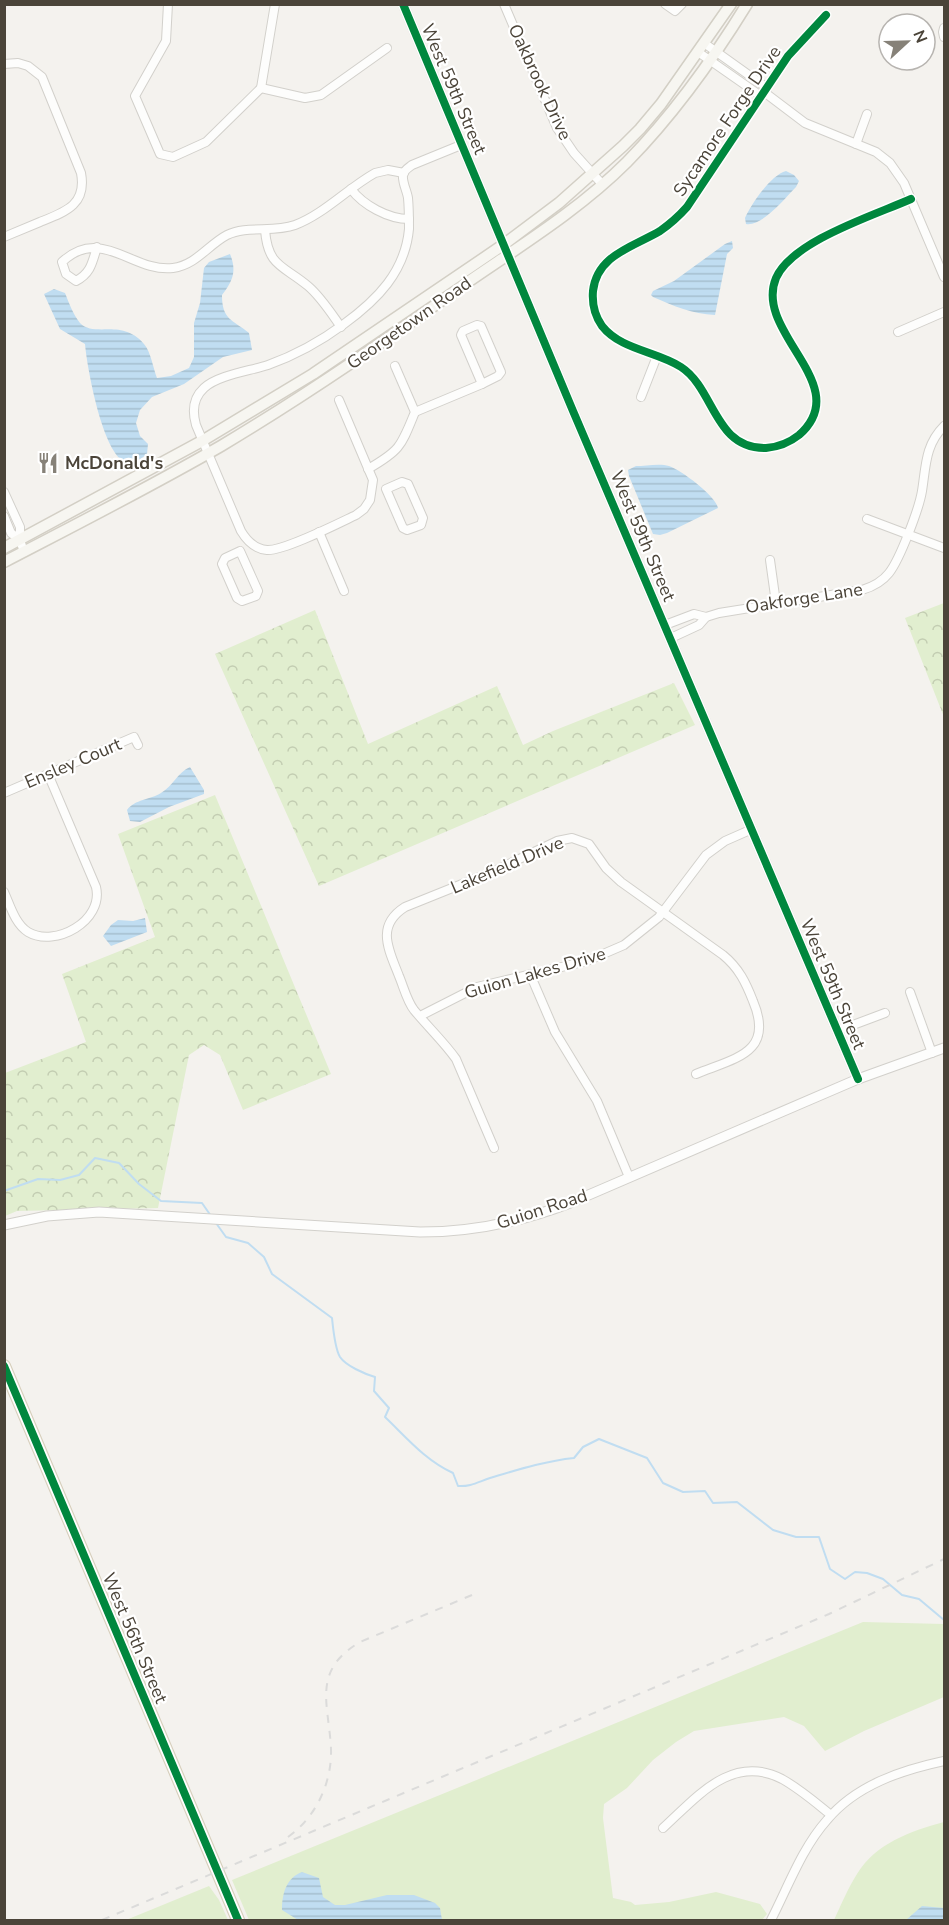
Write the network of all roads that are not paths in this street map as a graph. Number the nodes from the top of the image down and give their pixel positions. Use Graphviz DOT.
graph roads {
  1 [pos="168,4"];
  2 [pos="275,4"];
  3 [pos="403,4"];
  4 [pos="504,4"];
  5 [pos="665,4"];
  6 [pos="682,4"];
  7 [pos="731,4"];
  8 [pos="747,4"];
  9 [pos="826,15"];
  10 [pos="945,28"];
  11 [pos="945,37"];
  12 [pos="387,48"];
  13 [pos="701,48"];
  14 [pos="714,57"];
  15 [pos="4,64"];
  16 [pos="261,88"];
  17 [pos="764,92"];
  18 [pos="867,114"];
  19 [pos="856,144"];
  20 [pos="461,145"];
  21 [pos="404,173"];
  22 [pos="593,173"];
  23 [pos="603,184"];
  24 [pos="351,189"];
  25 [pos="911,199"];
  26 [pos="409,219"];
  27 [pos="265,230"];
  28 [pos="4,237"];
  29 [pos="97,248"];
  30 [pos="506,250"];
  31 [pos="945,277"];
  32 [pos="945,312"];
  33 [pos="341,327"];
  34 [pos="898,332"];
  35 [pos="657,356"];
  36 [pos="395,366"];
  37 [pos="482,384"];
  38 [pos="641,397"];
  39 [pos="339,400"];
  40 [pos="415,412"];
  41 [pos="945,426"];
  42 [pos="202,441"];
  43 [pos="207,453"];
  44 [pos="368,469"];
  45 [pos="373,488"];
  46 [pos="386,489"];
  47 [pos="4,492"];
  48 [pos="4,516"];
  49 [pos="867,519"];
  50 [pos="319,532"];
  51 [pos="907,534"];
  52 [pos="20,540"];
  53 [pos="249,542"];
  54 [pos="4,548"];
  55 [pos="945,548"];
  56 [pos="240,551"];
  57 [pos="24,552"];
  58 [pos="770,560"];
  59 [pos="4,562"];
  60 [pos="345,591"];
  61 [pos="776,603"];
  62 [pos="706,617"];
  63 [pos="665,625"];
  64 [pos="671,638"];
  65 [pos="138,745"];
  66 [pos="48,774"];
  67 [pos="4,793"];
  68 [pos="750,830"];
  69 [pos="4,892"];
  70 [pos="663,912"];
  71 [pos="530,974"];
  72 [pos="910,992"];
  73 [pos="885,1013"];
  74 [pos="420,1016"];
  75 [pos="837,1031"];
  76 [pos="945,1048"];
  77 [pos="932,1053"];
  78 [pos="696,1074"];
  79 [pos="858,1079"];
  80 [pos="494,1148"];
  81 [pos="629,1177"];
  82 [pos="4,1226"];
  83 [pos="4,1366"];
  84 [pos="945,1761"];
  85 [pos="831,1815"];
  86 [pos="663,1828"];
  87 [pos="238,1920"];
  88 [pos="771,1920"];
  1 -- 16 [label="street"];
  2 -- 16 [label="street"];
  3 -- 20 [label="street, West 59th Street"];
  4 -- 22 [label="street, Oakbrook Drive"];
  5 -- 6 [label="street"];
  7 -- 13 [label="main road, Georgetown Road"];
  8 -- 14 [label="main road, Georgetown Road"];
  9 -- 17 [label="street, Sycamore Forge Drive"];
  10 -- 11 [label="street"];
  12 -- 16 [label="street"];
  13 -- 14 [label="street"];
  13 -- 22 [label="main road, Georgetown Road"];
  14 -- 17 [label="street"];
  14 -- 23 [label="main road, Georgetown Road"];
  15 -- 28 [label="street"];
  17 -- 19 [label="street"];
  17 -- 35 [label="street, Sycamore Forge Drive"];
  18 -- 19 [label="street"];
  19 -- 25 [label="street"];
  20 -- 21 [label="street"];
  20 -- 30 [label="street, West 59th Street"];
  21 -- 24 [label="street"];
  21 -- 26 [label="street"];
  22 -- 23 [label="street, Oakbrook Drive"];
  22 -- 30 [label="main road, Georgetown Road"];
  23 -- 30 [label="main road, Georgetown Road"];
  24 -- 26 [label="street"];
  24 -- 27 [label="street"];
  25 -- 31 [label="street"];
  25 -- 35 [label="street, Sycamore Forge Drive"];
  26 -- 33 [label="street"];
  27 -- 29 [label="street"];
  27 -- 33 [label="street"];
  29 -- 29 [label="street"];
  30 -- 42 [label="main road, Georgetown Road"];
  30 -- 43 [label="main road, Georgetown Road"];
  30 -- 63 [label="street, West 59th Street"];
  32 -- 34 [label="street"];
  33 -- 42 [label="street"];
  35 -- 38 [label="street"];
  36 -- 40 [label="street"];
  37 -- 37 [label="street"];
  37 -- 40 [label="street"];
  39 -- 44 [label="street"];
  40 -- 44 [label="street"];
  41 -- 51 [label="street, Oakforge Lane"];
  42 -- 43 [label="street"];
  42 -- 52 [label="main road, Georgetown Road"];
  43 -- 53 [label="street"];
  43 -- 57 [label="main road, Georgetown Road"];
  44 -- 45 [label="street"];
  45 -- 46 [label="street"];
  45 -- 50 [label="street"];
  46 -- 46 [label="street"];
  47 -- 52 [label="street"];
  48 -- 52 [label="street"];
  49 -- 51 [label="street"];
  50 -- 53 [label="street"];
  50 -- 60 [label="street"];
  51 -- 55 [label="street"];
  51 -- 61 [label="street, Oakforge Lane"];
  52 -- 54 [label="main road, Georgetown Road"];
  52 -- 57 [label="street"];
  53 -- 56 [label="street"];
  56 -- 56 [label="street"];
  57 -- 59 [label="main road, Georgetown Road"];
  58 -- 61 [label="street"];
  61 -- 62 [label="street, Oakforge Lane"];
  62 -- 63 [label="street"];
  62 -- 64 [label="street, Oakforge Lane"];
  63 -- 64 [label="street, West 59th Street"];
  64 -- 68 [label="street, West 59th Street"];
  65 -- 66 [label="street, Ensley Court"];
  66 -- 67 [label="street, Ensley Court"];
  66 -- 69 [label="street"];
  68 -- 70 [label="street, Guion Lakes Drive"];
  68 -- 75 [label="street, West 59th Street"];
  70 -- 71 [label="street, Guion Lakes Drive"];
  70 -- 74 [label="street, Lakefield Drive"];
  70 -- 78 [label="street, Lakefield Drive"];
  71 -- 74 [label="street, Guion Lakes Drive"];
  71 -- 81 [label="street"];
  72 -- 77 [label="street"];
  73 -- 75 [label="street"];
  74 -- 80 [label="street"];
  75 -- 79 [label="street, West 59th Street"];
  76 -- 77 [label="street, Guion Road"];
  77 -- 79 [label="street, Guion Road"];
  79 -- 81 [label="street, Guion Road"];
  81 -- 82 [label="street, Guion Road"];
  83 -- 87 [label="main road, West 56th Street"];
  84 -- 85 [label="street"];
  85 -- 86 [label="street"];
  85 -- 88 [label="street"];
}
